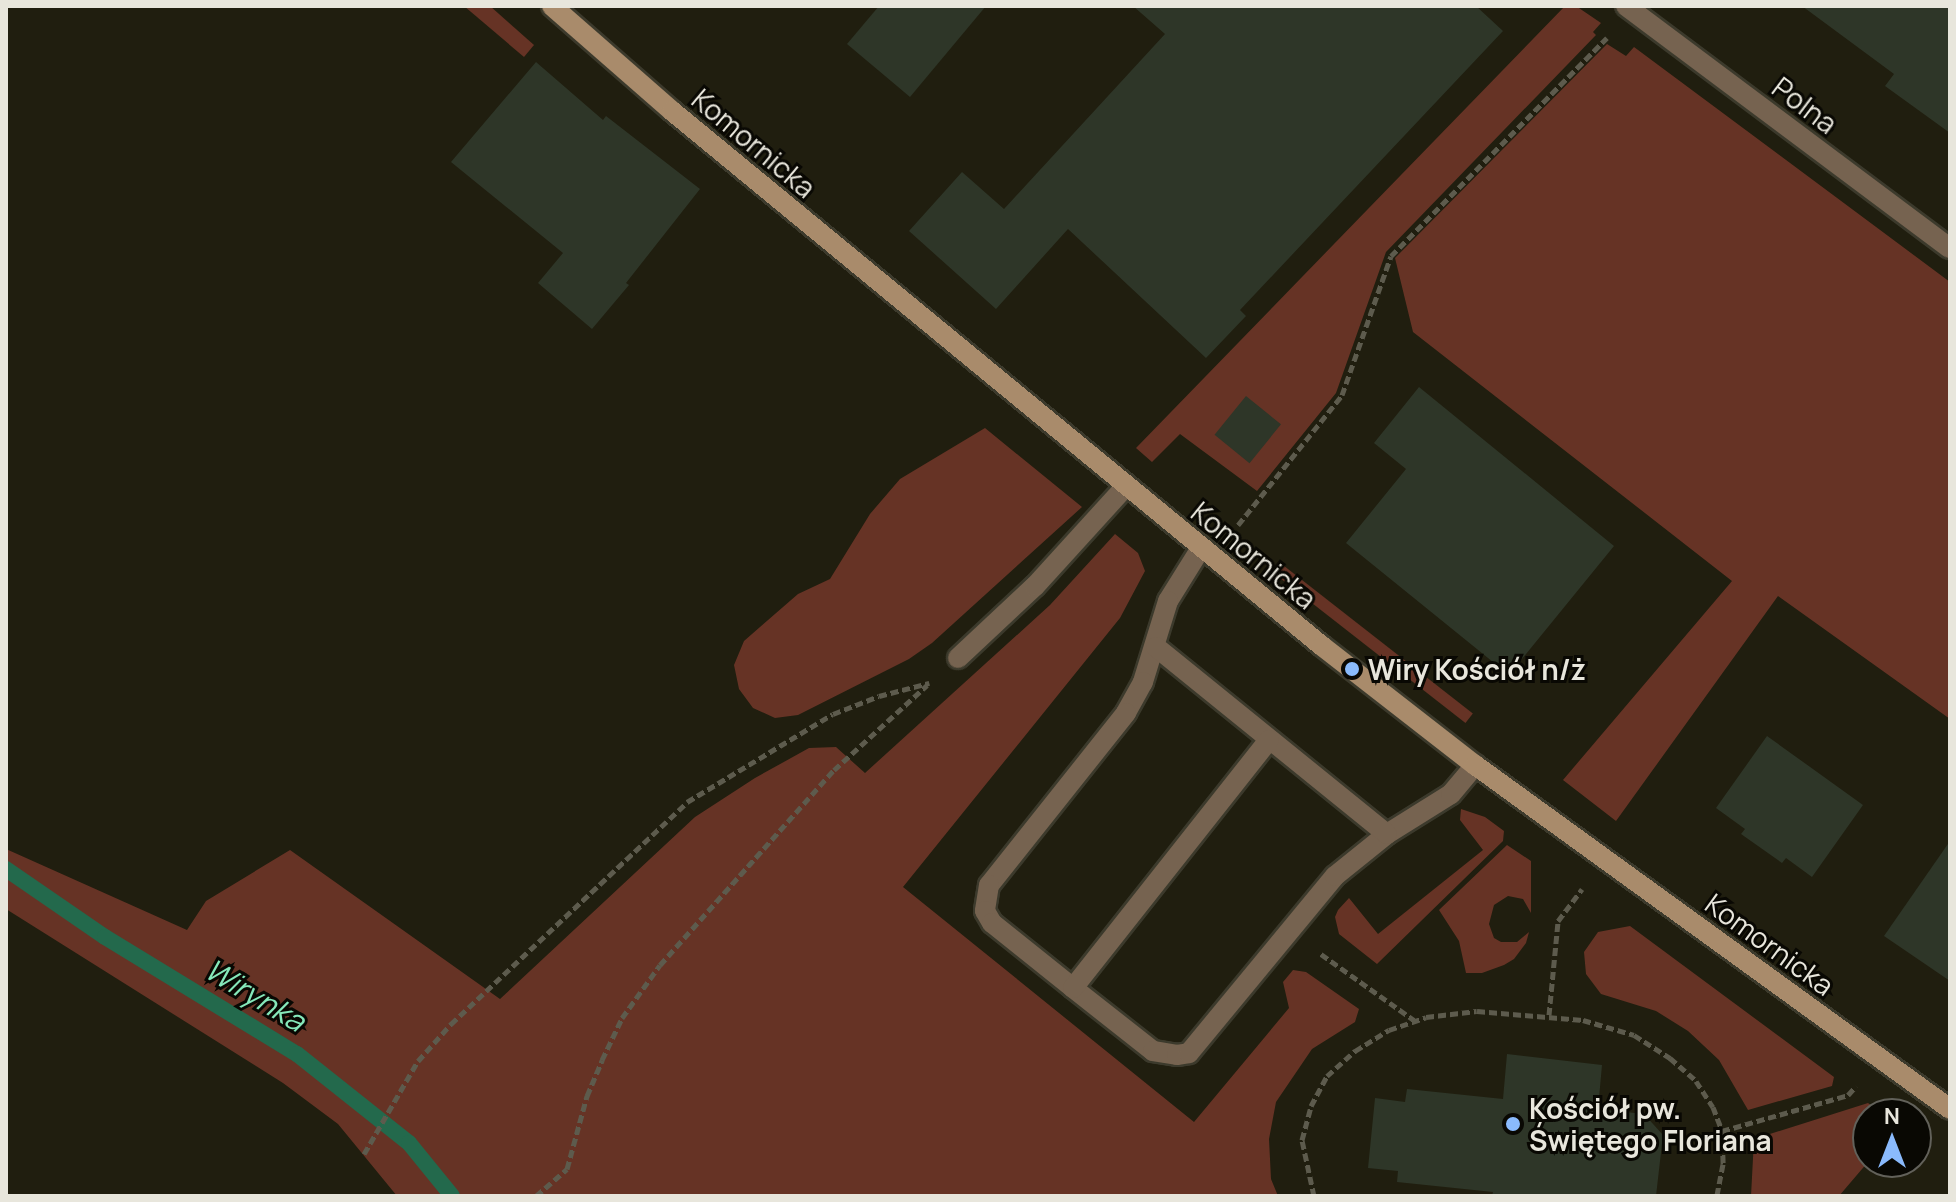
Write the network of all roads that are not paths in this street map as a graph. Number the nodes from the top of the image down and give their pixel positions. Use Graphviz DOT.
graph roads {
  1 [pos="552,6"];
  2 [pos="1626,6"];
  3 [pos="1950,248"];
  4 [pos="1125,487"];
  5 [pos="1201,548"];
  6 [pos="1156,647"];
  7 [pos="958,658"];
  8 [pos="1269,740"];
  9 [pos="1475,765"];
  10 [pos="1387,834"];
  11 [pos="1073,988"];
  12 [pos="1950,1109"];
  1 -- 4 [label="street, Komornicka"];
  2 -- 3 [label="street, Polna"];
  4 -- 5 [label="street, Komornicka"];
  4 -- 7 [label="street"];
  5 -- 6 [label="street"];
  5 -- 9 [label="street, Komornicka"];
  6 -- 8 [label="street"];
  6 -- 11 [label="street"];
  8 -- 10 [label="street"];
  8 -- 11 [label="street"];
  9 -- 10 [label="street"];
  9 -- 12 [label="street, Komornicka"];
  10 -- 11 [label="street"];
}
